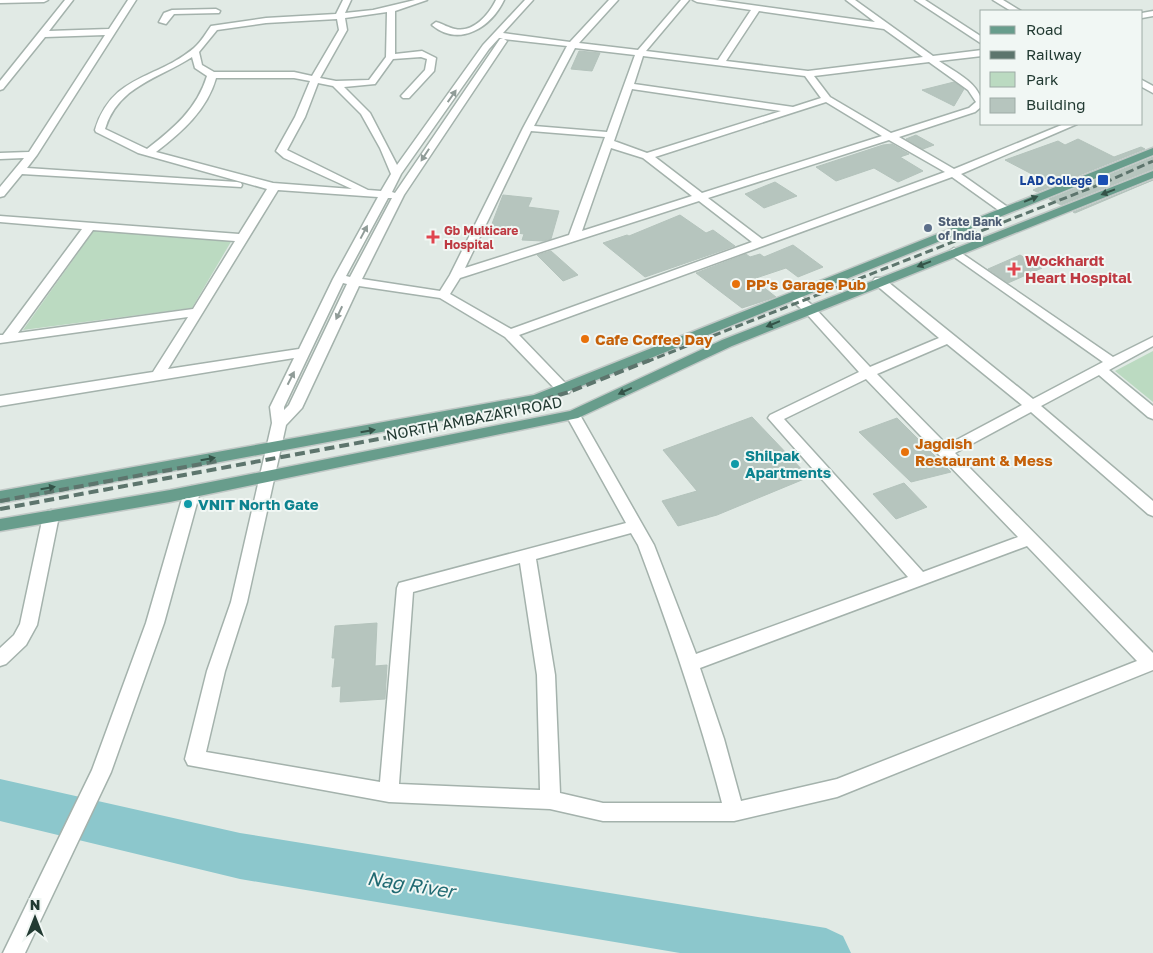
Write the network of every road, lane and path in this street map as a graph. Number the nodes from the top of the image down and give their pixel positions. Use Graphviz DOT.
graph roads {
  1 [pos="44,0"];
  2 [pos="69,0"];
  3 [pos="132,0"];
  4 [pos="217,0"];
  5 [pos="347,0"];
  6 [pos="423,0"];
  7 [pos="500,0"];
  8 [pos="614,0"];
  9 [pos="685,0"];
  10 [pos="697,0"];
  11 [pos="850,0"];
  12 [pos="919,0"];
  13 [pos="997,0"];
  14 [pos="0,1"];
  15 [pos="533,3"];
  16 [pos="757,8"];
  17 [pos="391,10"];
  18 [pos="1014,10"];
  19 [pos="216,11"];
  20 [pos="340,15"];
  21 [pos="163,22"];
  22 [pos="436,25"];
  23 [pos="887,27"];
  24 [pos="214,28"];
  25 [pos="111,32"];
  26 [pos="42,34"];
  27 [pos="502,36"];
  28 [pos="980,40"];
  29 [pos="572,45"];
  30 [pos="195,52"];
  31 [pos="640,53"];
  32 [pos="980,53"];
  33 [pos="390,57"];
  34 [pos="932,59"];
  35 [pos="720,63"];
  36 [pos="808,74"];
  37 [pos="212,75"];
  38 [pos="315,79"];
  39 [pos="336,84"];
  40 [pos="628,86"];
  41 [pos="0,87"];
  42 [pos="406,96"];
  43 [pos="827,99"];
  44 [pos="980,101"];
  45 [pos="980,103"];
  46 [pos="794,109"];
  47 [pos="1070,125"];
  48 [pos="528,128"];
  49 [pos="889,135"];
  50 [pos="609,139"];
  51 [pos="1153,152"];
  52 [pos="148,153"];
  53 [pos="32,155"];
  54 [pos="0,156"];
  55 [pos="647,156"];
  56 [pos="19,171"];
  57 [pos="953,173"];
  58 [pos="396,174"];
  59 [pos="1153,174"];
  60 [pos="274,187"];
  61 [pos="370,193"];
  62 [pos="0,194"];
  63 [pos="384,194"];
  64 [pos="398,195"];
  65 [pos="701,197"];
  66 [pos="1004,210"];
  67 [pos="0,220"];
  68 [pos="90,226"];
  69 [pos="243,238"];
  70 [pos="574,238"];
  71 [pos="760,243"];
  72 [pos="954,252"];
  73 [pos="456,275"];
  74 [pos="339,279"];
  75 [pos="355,280"];
  76 [pos="879,282"];
  77 [pos="443,294"];
  78 [pos="794,296"];
  79 [pos="809,309"];
  80 [pos="198,312"];
  81 [pos="510,334"];
  82 [pos="4,338"];
  83 [pos="948,339"];
  84 [pos="1153,341"];
  85 [pos="304,352"];
  86 [pos="1113,362"];
  87 [pos="1100,369"];
  88 [pos="868,373"];
  89 [pos="158,377"];
  90 [pos="564,390"];
  91 [pos="0,401"];
  92 [pos="1032,406"];
  93 [pos="1153,414"];
  94 [pos="573,415"];
  95 [pos="278,423"];
  96 [pos="272,447"];
  97 [pos="945,452"];
  98 [pos="265,477"];
  99 [pos="0,497"];
  100 [pos="190,498"];
  101 [pos="1153,510"];
  102 [pos="51,516"];
  103 [pos="0,525"];
  104 [pos="636,526"];
  105 [pos="1030,539"];
  106 [pos="527,555"];
  107 [pos="920,579"];
  108 [pos="0,659"];
  109 [pos="1152,663"];
  110 [pos="690,664"];
  111 [pos="389,793"];
  112 [pos="550,800"];
  113 [pos="734,812"];
  114 [pos="14,953"];
  1 -- 14 [label="street"];
  2 -- 26 [label="street"];
  3 -- 25 [label="street"];
  4 -- 19 [label="street"];
  5 -- 20 [label="street"];
  6 -- 17 [label="street"];
  7 -- 22 [label="street"];
  8 -- 29 [label="street"];
  9 -- 31 [label="street"];
  10 -- 16 [label="street"];
  11 -- 23 [label="street"];
  12 -- 28 [label="street"];
  13 -- 18 [label="street"];
  15 -- 27 [label="street"];
  16 -- 23 [label="street"];
  16 -- 35 [label="street"];
  17 -- 20 [label="street"];
  17 -- 33 [label="street"];
  19 -- 21 [label="street"];
  19 -- 24 [label="street"];
  20 -- 24 [label="street"];
  20 -- 38 [label="street"];
  23 -- 34 [label="street"];
  24 -- 30 [label="street"];
  25 -- 26 [label="street"];
  25 -- 53 [label="street"];
  26 -- 41 [label="street"];
  27 -- 29 [label="street"];
  58 -- 27 [label="street, one-way"];
  27 -- 64 [label="street, one-way"];
  29 -- 31 [label="street"];
  29 -- 48 [label="street"];
  30 -- 37 [label="street"];
  30 -- 52 [label="street"];
  31 -- 35 [label="street"];
  31 -- 40 [label="street"];
  32 -- 34 [label="street"];
  33 -- 39 [label="street"];
  33 -- 42 [label="street"];
  34 -- 36 [label="street"];
  34 -- 44 [label="street"];
  35 -- 36 [label="street"];
  36 -- 43 [label="street"];
  37 -- 38 [label="street"];
  37 -- 52 [label="street"];
  38 -- 39 [label="street"];
  38 -- 61 [label="street"];
  39 -- 58 [label="street"];
  40 -- 46 [label="street"];
  40 -- 50 [label="street"];
  43 -- 46 [label="street"];
  43 -- 49 [label="street"];
  45 -- 49 [label="street"];
  46 -- 55 [label="street"];
  47 -- 57 [label="street"];
  48 -- 50 [label="street"];
  48 -- 73 [label="street"];
  49 -- 57 [label="street"];
  49 -- 65 [label="street"];
  50 -- 55 [label="street"];
  50 -- 70 [label="street"];
  66 -- 51 [label="main road, NORTH AMBAZARI ROAD, one-way"];
  52 -- 60 [label="street"];
  53 -- 54 [label="street"];
  53 -- 56 [label="street"];
  55 -- 65 [label="street"];
  56 -- 60 [label="street"];
  56 -- 62 [label="street"];
  57 -- 66 [label="street"];
  57 -- 71 [label="street"];
  58 -- 63 [label="street"];
  59 -- 72 [label="main road, NORTH AMBAZARI ROAD, one-way"];
  60 -- 61 [label="street"];
  60 -- 69 [label="street"];
  61 -- 63 [label="street"];
  63 -- 64 [label="street"];
  74 -- 63 [label="street, one-way"];
  64 -- 75 [label="street"];
  65 -- 70 [label="street"];
  65 -- 71 [label="street"];
  66 -- 78 [label="main road, NORTH AMBAZARI ROAD"];
  67 -- 68 [label="street"];
  68 -- 69 [label="street"];
  68 -- 82 [label="street"];
  69 -- 80 [label="street"];
  70 -- 73 [label="street"];
  71 -- 81 [label="street"];
  72 -- 76 [label="main road, NORTH AMBAZARI ROAD, one-way"];
  72 -- 86 [label="street"];
  73 -- 77 [label="street"];
  74 -- 75 [label="street"];
  74 -- 85 [label="street"];
  75 -- 77 [label="street"];
  75 -- 95 [label="street, one-way"];
  76 -- 79 [label="main road, NORTH AMBAZARI ROAD"];
  76 -- 83 [label="street"];
  77 -- 81 [label="street"];
  78 -- 79 [label="street"];
  78 -- 90 [label="main road, NORTH AMBAZARI ROAD"];
  79 -- 88 [label="street"];
  79 -- 94 [label="main road, NORTH AMBAZARI ROAD, one-way"];
  80 -- 82 [label="street"];
  80 -- 89 [label="street"];
  81 -- 90 [label="street"];
  83 -- 88 [label="street"];
  83 -- 92 [label="street"];
  84 -- 86 [label="street"];
  85 -- 89 [label="street"];
  95 -- 85 [label="street, one-way"];
  86 -- 87 [label="street"];
  87 -- 92 [label="street"];
  87 -- 93 [label="street"];
  88 -- 97 [label="street"];
  88 -- 107 [label="street"];
  89 -- 91 [label="street"];
  96 -- 90 [label="main road, NORTH AMBAZARI ROAD, one-way"];
  92 -- 97 [label="street"];
  92 -- 101 [label="street"];
  94 -- 98 [label="main road, NORTH AMBAZARI ROAD"];
  94 -- 104 [label="street"];
  95 -- 96 [label="street"];
  96 -- 98 [label="street"];
  99 -- 96 [label="main road, NORTH AMBAZARI ROAD, one-way"];
  97 -- 105 [label="street"];
  98 -- 100 [label="main road, NORTH AMBAZARI ROAD"];
  98 -- 111 [label="street"];
  100 -- 102 [label="main road, NORTH AMBAZARI ROAD"];
  100 -- 114 [label="street"];
  102 -- 103 [label="main road, NORTH AMBAZARI ROAD"];
  102 -- 108 [label="street"];
  104 -- 106 [label="street"];
  104 -- 110 [label="street"];
  105 -- 107 [label="street"];
  105 -- 109 [label="street"];
  106 -- 111 [label="street"];
  106 -- 112 [label="street"];
  107 -- 110 [label="street"];
  109 -- 113 [label="street"];
  110 -- 113 [label="street"];
  111 -- 112 [label="street"];
  112 -- 113 [label="street"];
}
